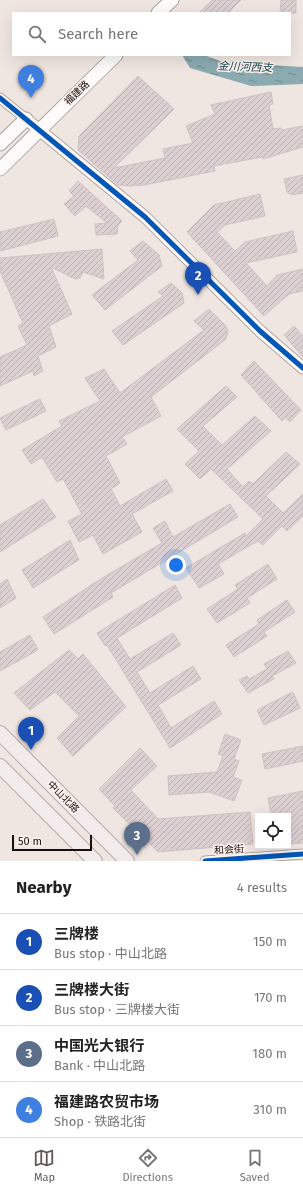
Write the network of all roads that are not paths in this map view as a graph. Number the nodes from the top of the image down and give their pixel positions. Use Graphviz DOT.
graph roads {
  1 [pos="172,0"];
  2 [pos="159,12"];
  3 [pos="115,56"];
  4 [pos="0,98"];
  5 [pos="26,118"];
  6 [pos="38,131"];
  7 [pos="0,144"];
  8 [pos="0,169"];
  9 [pos="303,368"];
  10 [pos="0,733"];
  11 [pos="0,766"];
  12 [pos="303,854"];
  13 [pos="95,861"];
  14 [pos="127,861"];
  15 [pos="205,861"];
  1 -- 2 [label="main road"];
  3 -- 6 [label="main road, 福建路"];
  4 -- 5 [label="street"];
  5 -- 6 [label="street"];
  5 -- 7 [label="main road"];
  6 -- 8 [label="main road, 福建路"];
  6 -- 9 [label="street"];
  10 -- 14 [label="main road, 中山北路"];
  11 -- 13 [label="main road"];
  12 -- 15 [label="street, 和会街"];
}
